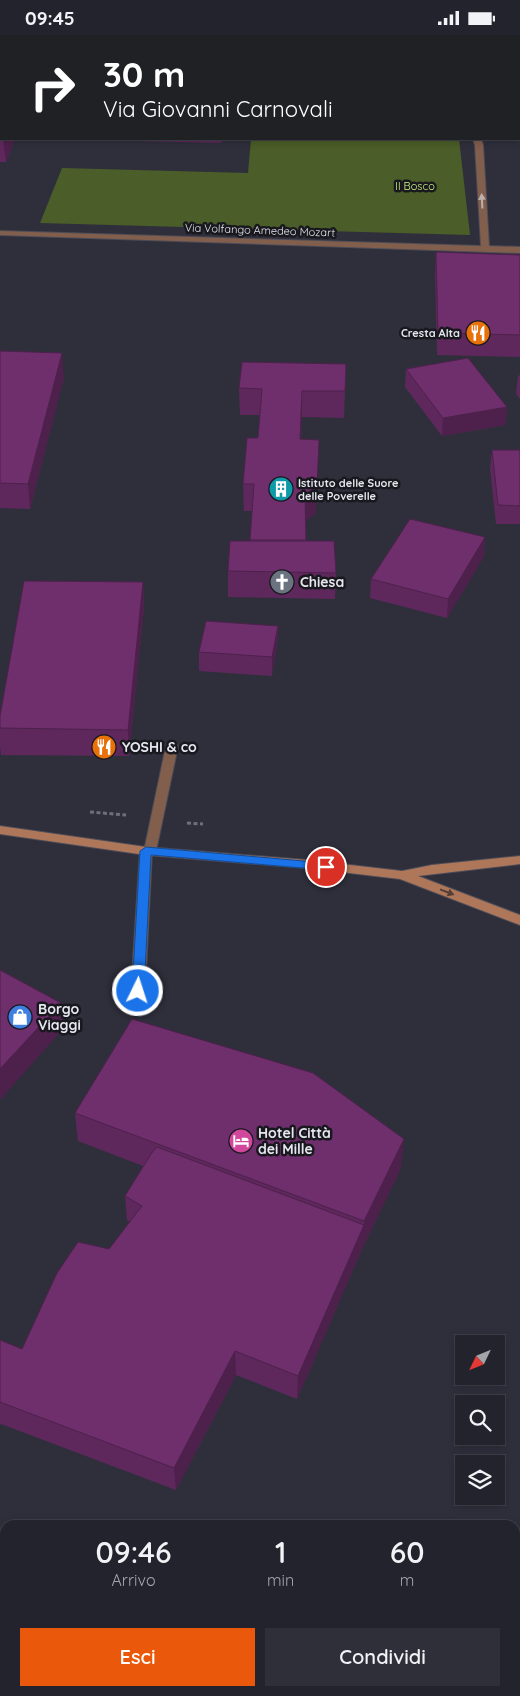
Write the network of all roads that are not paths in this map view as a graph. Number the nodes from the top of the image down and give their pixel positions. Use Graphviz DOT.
graph roads {
  1 [pos="477,140"];
  2 [pos="0,233"];
  3 [pos="485,249"];
  4 [pos="520,250"];
  5 [pos="172,746"];
  6 [pos="0,830"];
  7 [pos="148,851"];
  8 [pos="520,859"];
  9 [pos="402,875"];
  10 [pos="520,920"];
  11 [pos="138,991"];
  3 -- 1 [label="street, one-way"];
  2 -- 3 [label="street, Via Volfango Amedeo Mozart"];
  3 -- 4 [label="street, Via Volfango Amedeo Mozart"];
  5 -- 7 [label="street"];
  6 -- 7 [label="street"];
  7 -- 9 [label="street"];
  7 -- 11 [label="street"];
  8 -- 9 [label="street"];
  9 -- 10 [label="street, one-way"];
}
